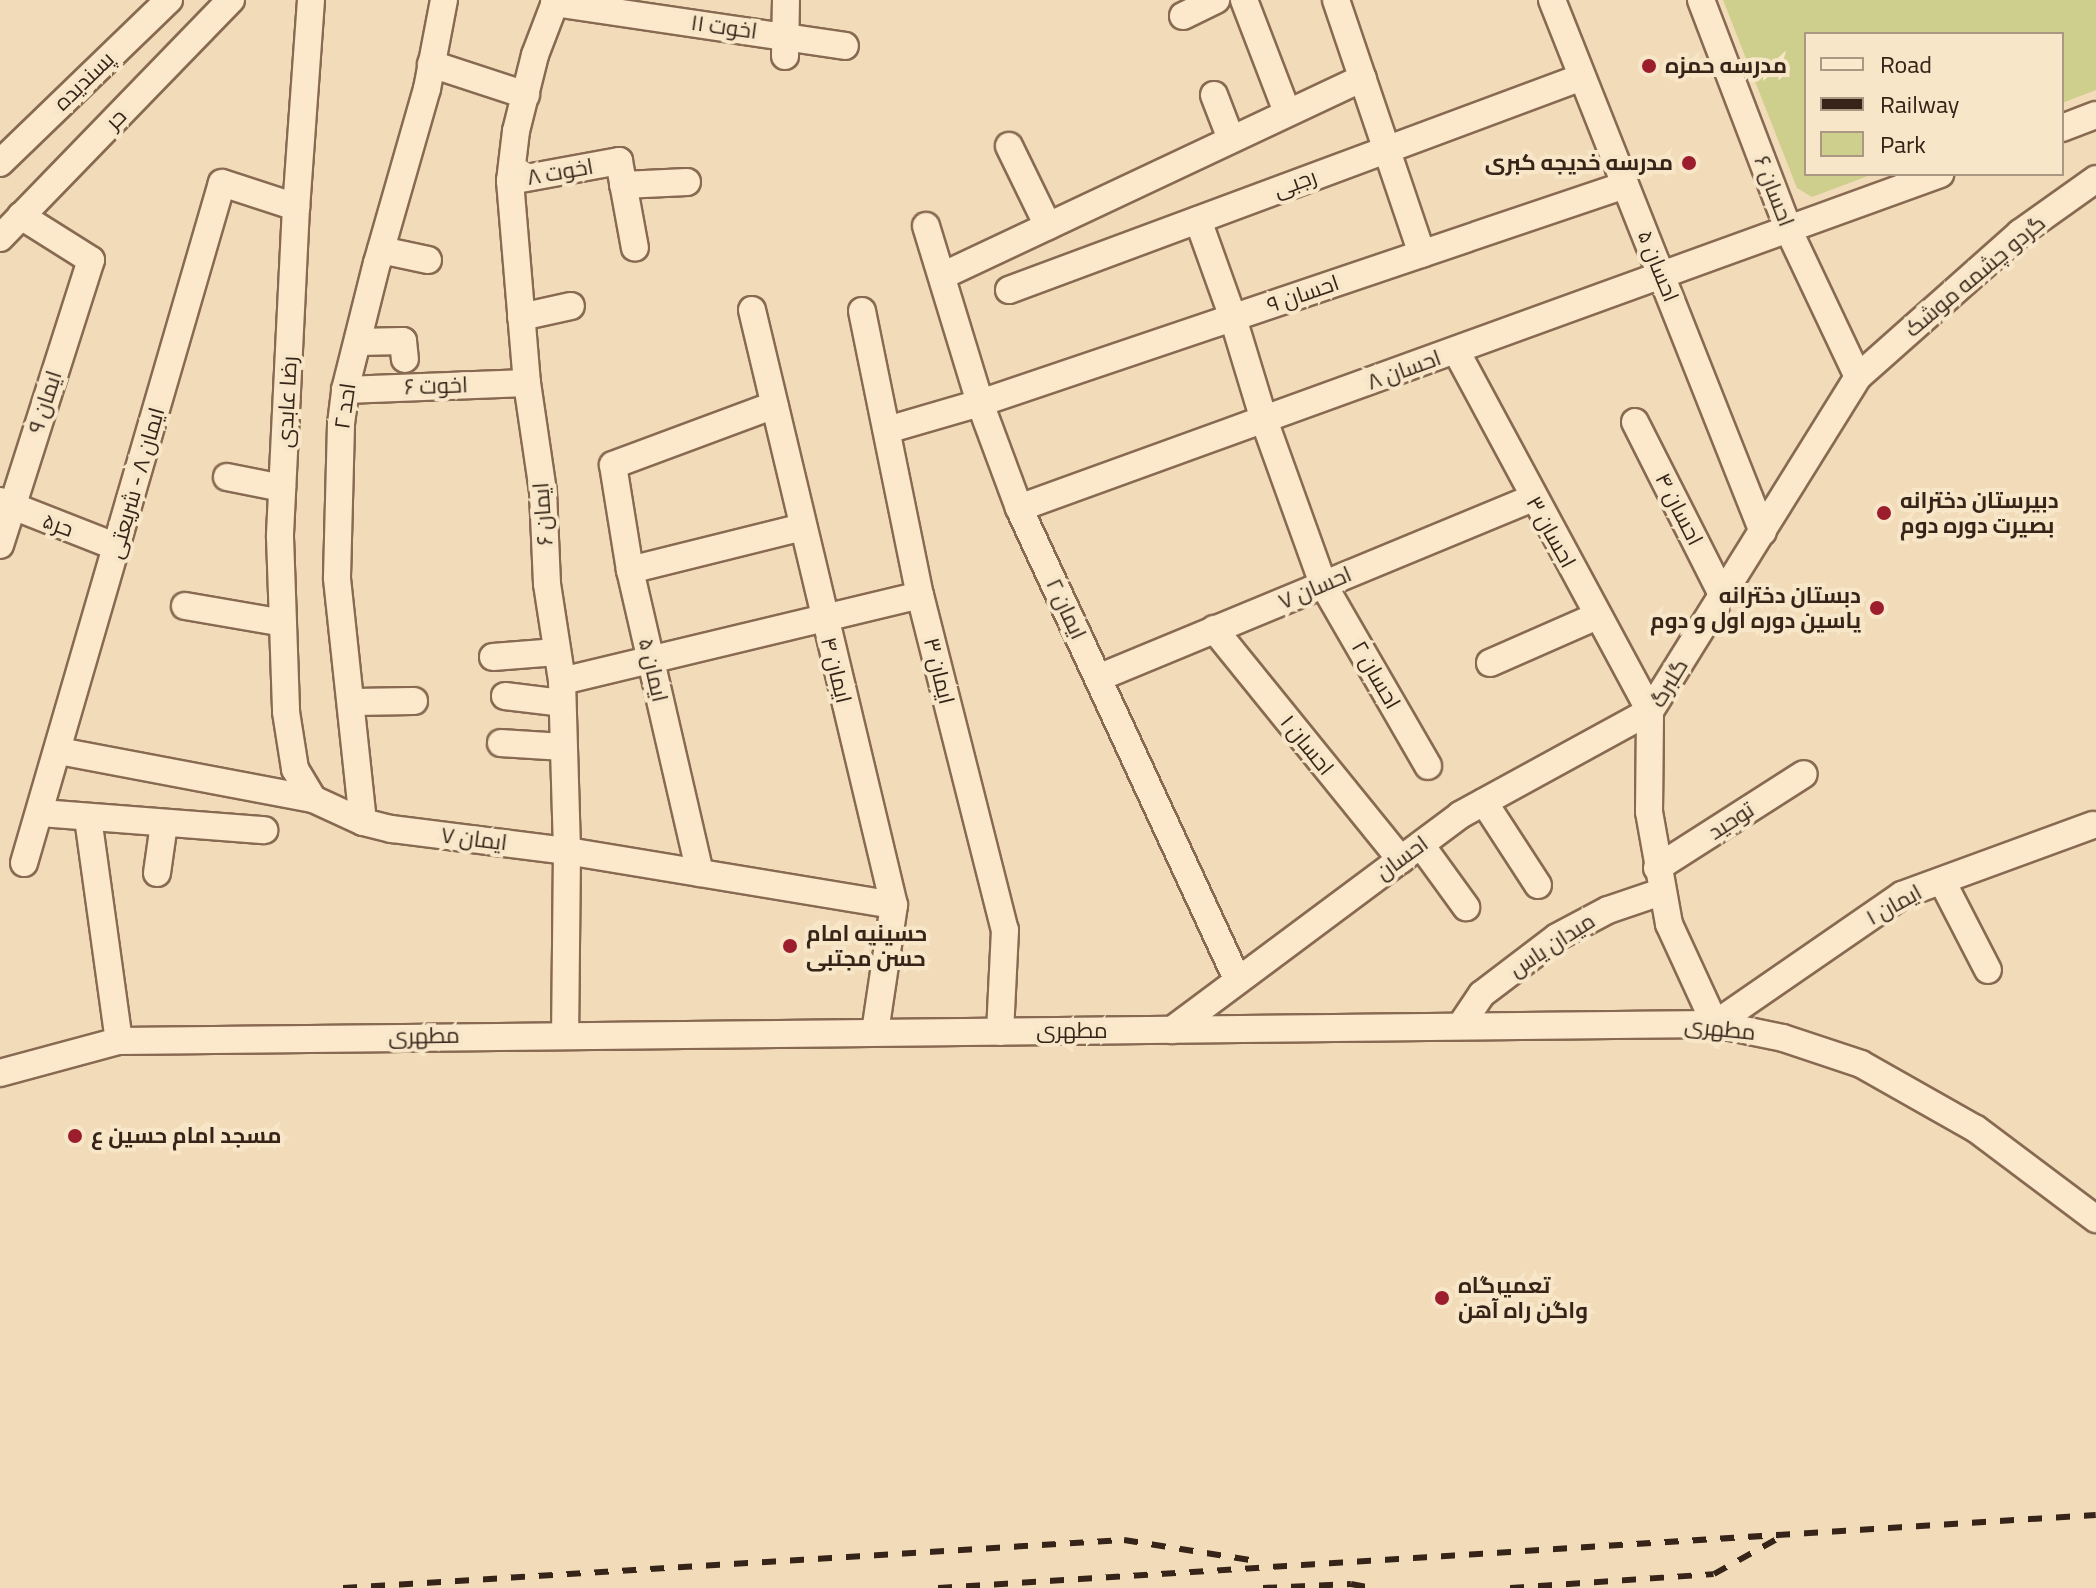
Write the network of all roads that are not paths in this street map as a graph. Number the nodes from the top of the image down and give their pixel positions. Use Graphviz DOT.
graph roads {
  1 [pos="169,0"];
  2 [pos="231,0"];
  3 [pos="311,0"];
  4 [pos="444,0"];
  5 [pos="786,0"];
  6 [pos="1216,0"];
  7 [pos="1244,0"];
  8 [pos="1336,0"];
  9 [pos="1552,0"];
  10 [pos="1701,0"];
  11 [pos="555,2"];
  12 [pos="142,11"];
  13 [pos="688,11"];
  14 [pos="1183,16"];
  15 [pos="784,46"];
  16 [pos="845,46"];
  17 [pos="431,64"];
  18 [pos="1582,77"];
  19 [pos="1363,78"];
  20 [pos="526,95"];
  21 [pos="1214,95"];
  22 [pos="1287,112"];
  23 [pos="2096,115"];
  24 [pos="2064,127"];
  25 [pos="1231,139"];
  26 [pos="1009,146"];
  27 [pos="1387,149"];
  28 [pos="0,163"];
  29 [pos="1935,176"];
  30 [pos="2096,179"];
  31 [pos="510,181"];
  32 [pos="687,182"];
  33 [pos="623,185"];
  34 [pos="1625,185"];
  35 [pos="296,207"];
  36 [pos="21,216"];
  37 [pos="1198,220"];
  38 [pos="926,226"];
  39 [pos="1048,226"];
  40 [pos="1789,231"];
  41 [pos="0,238"];
  42 [pos="635,248"];
  43 [pos="381,250"];
  44 [pos="1422,254"];
  45 [pos="428,260"];
  46 [pos="942,276"];
  47 [pos="1662,277"];
  48 [pos="1009,290"];
  49 [pos="571,306"];
  50 [pos="752,310"];
  51 [pos="862,311"];
  52 [pos="521,317"];
  53 [pos="1233,318"];
  54 [pos="358,342"];
  55 [pos="1456,351"];
  56 [pos="405,359"];
  57 [pos="1858,377"];
  58 [pos="527,383"];
  59 [pos="345,390"];
  60 [pos="980,403"];
  61 [pos="774,405"];
  62 [pos="1264,420"];
  63 [pos="1635,422"];
  64 [pos="887,430"];
  65 [pos="227,477"];
  66 [pos="282,488"];
  67 [pos="1532,498"];
  68 [pos="6,504"];
  69 [pos="1019,508"];
  70 [pos="802,527"];
  71 [pos="1763,532"];
  72 [pos="0,545"];
  73 [pos="117,547"];
  74 [pos="630,570"];
  75 [pos="1323,584"];
  76 [pos="920,595"];
  77 [pos="1723,596"];
  78 [pos="185,606"];
  79 [pos="1597,616"];
  80 [pos="823,618"];
  81 [pos="283,623"];
  82 [pos="1214,629"];
  83 [pos="557,652"];
  84 [pos="493,657"];
  85 [pos="650,660"];
  86 [pos="1490,663"];
  87 [pos="1098,678"];
  88 [pos="562,692"];
  89 [pos="505,696"];
  90 [pos="414,701"];
  91 [pos="353,702"];
  92 [pos="1650,711"];
  93 [pos="501,743"];
  94 [pos="563,747"];
  95 [pos="59,751"];
  96 [pos="1428,766"];
  97 [pos="1804,774"];
  98 [pos="313,799"];
  99 [pos="1484,802"];
  100 [pos="41,813"];
  101 [pos="88,818"];
  102 [pos="363,822"];
  103 [pos="164,824"];
  104 [pos="2093,825"];
  105 [pos="264,830"];
  106 [pos="567,851"];
  107 [pos="1411,852"];
  108 [pos="24,863"];
  109 [pos="157,873"];
  110 [pos="700,873"];
  111 [pos="1659,880"];
  112 [pos="1942,881"];
  113 [pos="1538,885"];
  114 [pos="894,905"];
  115 [pos="1466,907"];
  116 [pos="1988,970"];
  117 [pos="1237,979"];
  118 [pos="1715,1024"];
  119 [pos="1461,1025"];
  120 [pos="1172,1030"];
  121 [pos="875,1032"];
  122 [pos="1000,1032"];
  123 [pos="565,1034"];
  124 [pos="119,1041"];
  125 [pos="0,1073"];
  126 [pos="2096,1219"];
  1 -- 12 [label="street, پسندیده"];
  2 -- 36 [label="street, حر"];
  3 -- 35 [label="street, رضا عابدی"];
  4 -- 17 [label="street, احد ۲"];
  5 -- 15 [label="street"];
  6 -- 14 [label="street"];
  7 -- 22 [label="street"];
  8 -- 19 [label="street"];
  9 -- 18 [label="street, احسان ۵"];
  10 -- 40 [label="street, احسان ۶"];
  11 -- 13 [label="street, اخوت ۱۱"];
  11 -- 20 [label="street, ایمان ۶"];
  12 -- 28 [label="street, پسندیده"];
  13 -- 15 [label="street, اخوت ۱۱"];
  15 -- 16 [label="street, اخوت ۱۱"];
  17 -- 20 [label="street"];
  17 -- 43 [label="street, احد ۲"];
  18 -- 27 [label="street, رجبی"];
  18 -- 34 [label="street, احسان ۵"];
  19 -- 22 [label="street"];
  19 -- 27 [label="street"];
  20 -- 31 [label="street, ایمان ۶"];
  21 -- 25 [label="street"];
  22 -- 25 [label="street"];
  23 -- 24 [label="street"];
  25 -- 39 [label="street"];
  26 -- 39 [label="street"];
  27 -- 37 [label="street, رجبی"];
  27 -- 44 [label="street"];
  29 -- 40 [label="street, احسان ۸"];
  30 -- 57 [label="street, گردو چشمه موشک"];
  31 -- 33 [label="street, اخوت ۸"];
  31 -- 52 [label="street, ایمان ۶"];
  32 -- 33 [label="street"];
  33 -- 42 [label="street, اخوت ۸"];
  34 -- 44 [label="street, احسان ۹"];
  34 -- 47 [label="street, احسان ۵"];
  35 -- 66 [label="street, رضا عابدی"];
  35 -- 73 [label="street, ایمان ۸ - شریعتی"];
  36 -- 41 [label="street, حر"];
  36 -- 68 [label="street, ایمان ۹"];
  37 -- 48 [label="street, رجبی"];
  37 -- 53 [label="street, احسان ۲"];
  38 -- 46 [label="street, ایمان ۲"];
  39 -- 46 [label="street"];
  40 -- 47 [label="street, احسان ۸"];
  40 -- 57 [label="street, احسان ۶"];
  43 -- 45 [label="street"];
  43 -- 54 [label="street, احد ۲"];
  44 -- 53 [label="street, احسان ۹"];
  46 -- 60 [label="street, ایمان ۲"];
  47 -- 55 [label="street, احسان ۸"];
  47 -- 71 [label="street, احسان ۵"];
  49 -- 52 [label="street"];
  50 -- 61 [label="street, ایمان ۴"];
  51 -- 64 [label="street, ایمان ۳"];
  52 -- 58 [label="street, ایمان ۶"];
  53 -- 60 [label="street, احسان ۹"];
  53 -- 62 [label="street, احسان ۲"];
  54 -- 56 [label="street"];
  54 -- 59 [label="street, احد ۲"];
  55 -- 62 [label="street, احسان ۸"];
  55 -- 67 [label="street, احسان ۳"];
  57 -- 71 [label="street, گلبرگ"];
  58 -- 59 [label="street, اخوت ۶"];
  58 -- 83 [label="street, ایمان ۶"];
  59 -- 91 [label="street, احد ۲"];
  60 -- 64 [label="street, احسان ۹"];
  60 -- 69 [label="street, ایمان ۲"];
  61 -- 70 [label="street, ایمان ۴"];
  61 -- 74 [label="street, ایمان ۵"];
  62 -- 69 [label="street, احسان ۸"];
  62 -- 75 [label="street, احسان ۲"];
  63 -- 77 [label="street, احسان ۴"];
  64 -- 76 [label="street, ایمان ۳"];
  65 -- 66 [label="street"];
  66 -- 81 [label="street, رضا عابدی"];
  67 -- 75 [label="street, احسان ۷"];
  67 -- 79 [label="street, احسان ۳"];
  68 -- 72 [label="street, ایمان ۹"];
  68 -- 73 [label="street, حر۵"];
  69 -- 87 [label="street, ایمان ۲"];
  70 -- 74 [label="street"];
  70 -- 80 [label="street, ایمان ۴"];
  71 -- 77 [label="street, گلبرگ"];
  73 -- 95 [label="street, ایمان ۸ - شریعتی"];
  74 -- 85 [label="street, ایمان ۵"];
  75 -- 82 [label="street, احسان ۷"];
  75 -- 96 [label="street, احسان ۲"];
  76 -- 80 [label="street"];
  76 -- 122 [label="street, ایمان ۳"];
  77 -- 92 [label="street, گلبرگ"];
  78 -- 81 [label="street"];
  79 -- 86 [label="street"];
  79 -- 92 [label="street, احسان ۳"];
  80 -- 85 [label="street"];
  80 -- 114 [label="street, ایمان ۴"];
  81 -- 98 [label="street, رضا عابدی"];
  82 -- 87 [label="street, احسان ۷"];
  82 -- 107 [label="street, احسان ۱"];
  83 -- 84 [label="street"];
  83 -- 88 [label="street, ایمان ۶"];
  85 -- 88 [label="street"];
  85 -- 110 [label="street, ایمان ۵"];
  87 -- 117 [label="street, ایمان ۲"];
  88 -- 89 [label="street"];
  88 -- 94 [label="street, ایمان ۶"];
  90 -- 91 [label="street"];
  91 -- 102 [label="street, احد ۲"];
  92 -- 99 [label="street, احسان"];
  92 -- 111 [label="street, گلبرگ"];
  93 -- 94 [label="street"];
  94 -- 106 [label="street, ایمان ۶"];
  95 -- 98 [label="street, ایمان ۷"];
  95 -- 100 [label="street, ایمان ۸ - شریعتی"];
  97 -- 111 [label="street, توحید"];
  98 -- 102 [label="street, ایمان ۷"];
  99 -- 107 [label="street, احسان"];
  99 -- 113 [label="street"];
  100 -- 101 [label="street"];
  100 -- 108 [label="street, ایمان ۸ - شریعتی"];
  101 -- 103 [label="street"];
  101 -- 124 [label="street"];
  102 -- 106 [label="street, ایمان ۷"];
  103 -- 105 [label="street"];
  103 -- 109 [label="street"];
  104 -- 112 [label="street, ایمان ۱"];
  106 -- 110 [label="street, ایمان ۷"];
  106 -- 123 [label="street, ایمان ۶"];
  107 -- 115 [label="street, احسان ۱"];
  107 -- 117 [label="street, احسان"];
  110 -- 114 [label="street, ایمان ۷"];
  111 -- 118 [label="street, گلبرگ"];
  111 -- 119 [label="street, میدان یاس"];
  112 -- 116 [label="street"];
  112 -- 118 [label="street, ایمان ۱"];
  114 -- 121 [label="street, ایمان ۴"];
  117 -- 120 [label="street, احسان"];
  118 -- 119 [label="street, مطهری"];
  118 -- 126 [label="street, مطهری"];
  119 -- 120 [label="street, مطهری"];
  120 -- 122 [label="street, مطهری"];
  121 -- 122 [label="street, مطهری"];
  121 -- 123 [label="street, مطهری"];
  123 -- 124 [label="street, مطهری"];
  124 -- 125 [label="street, مطهری"];
}
